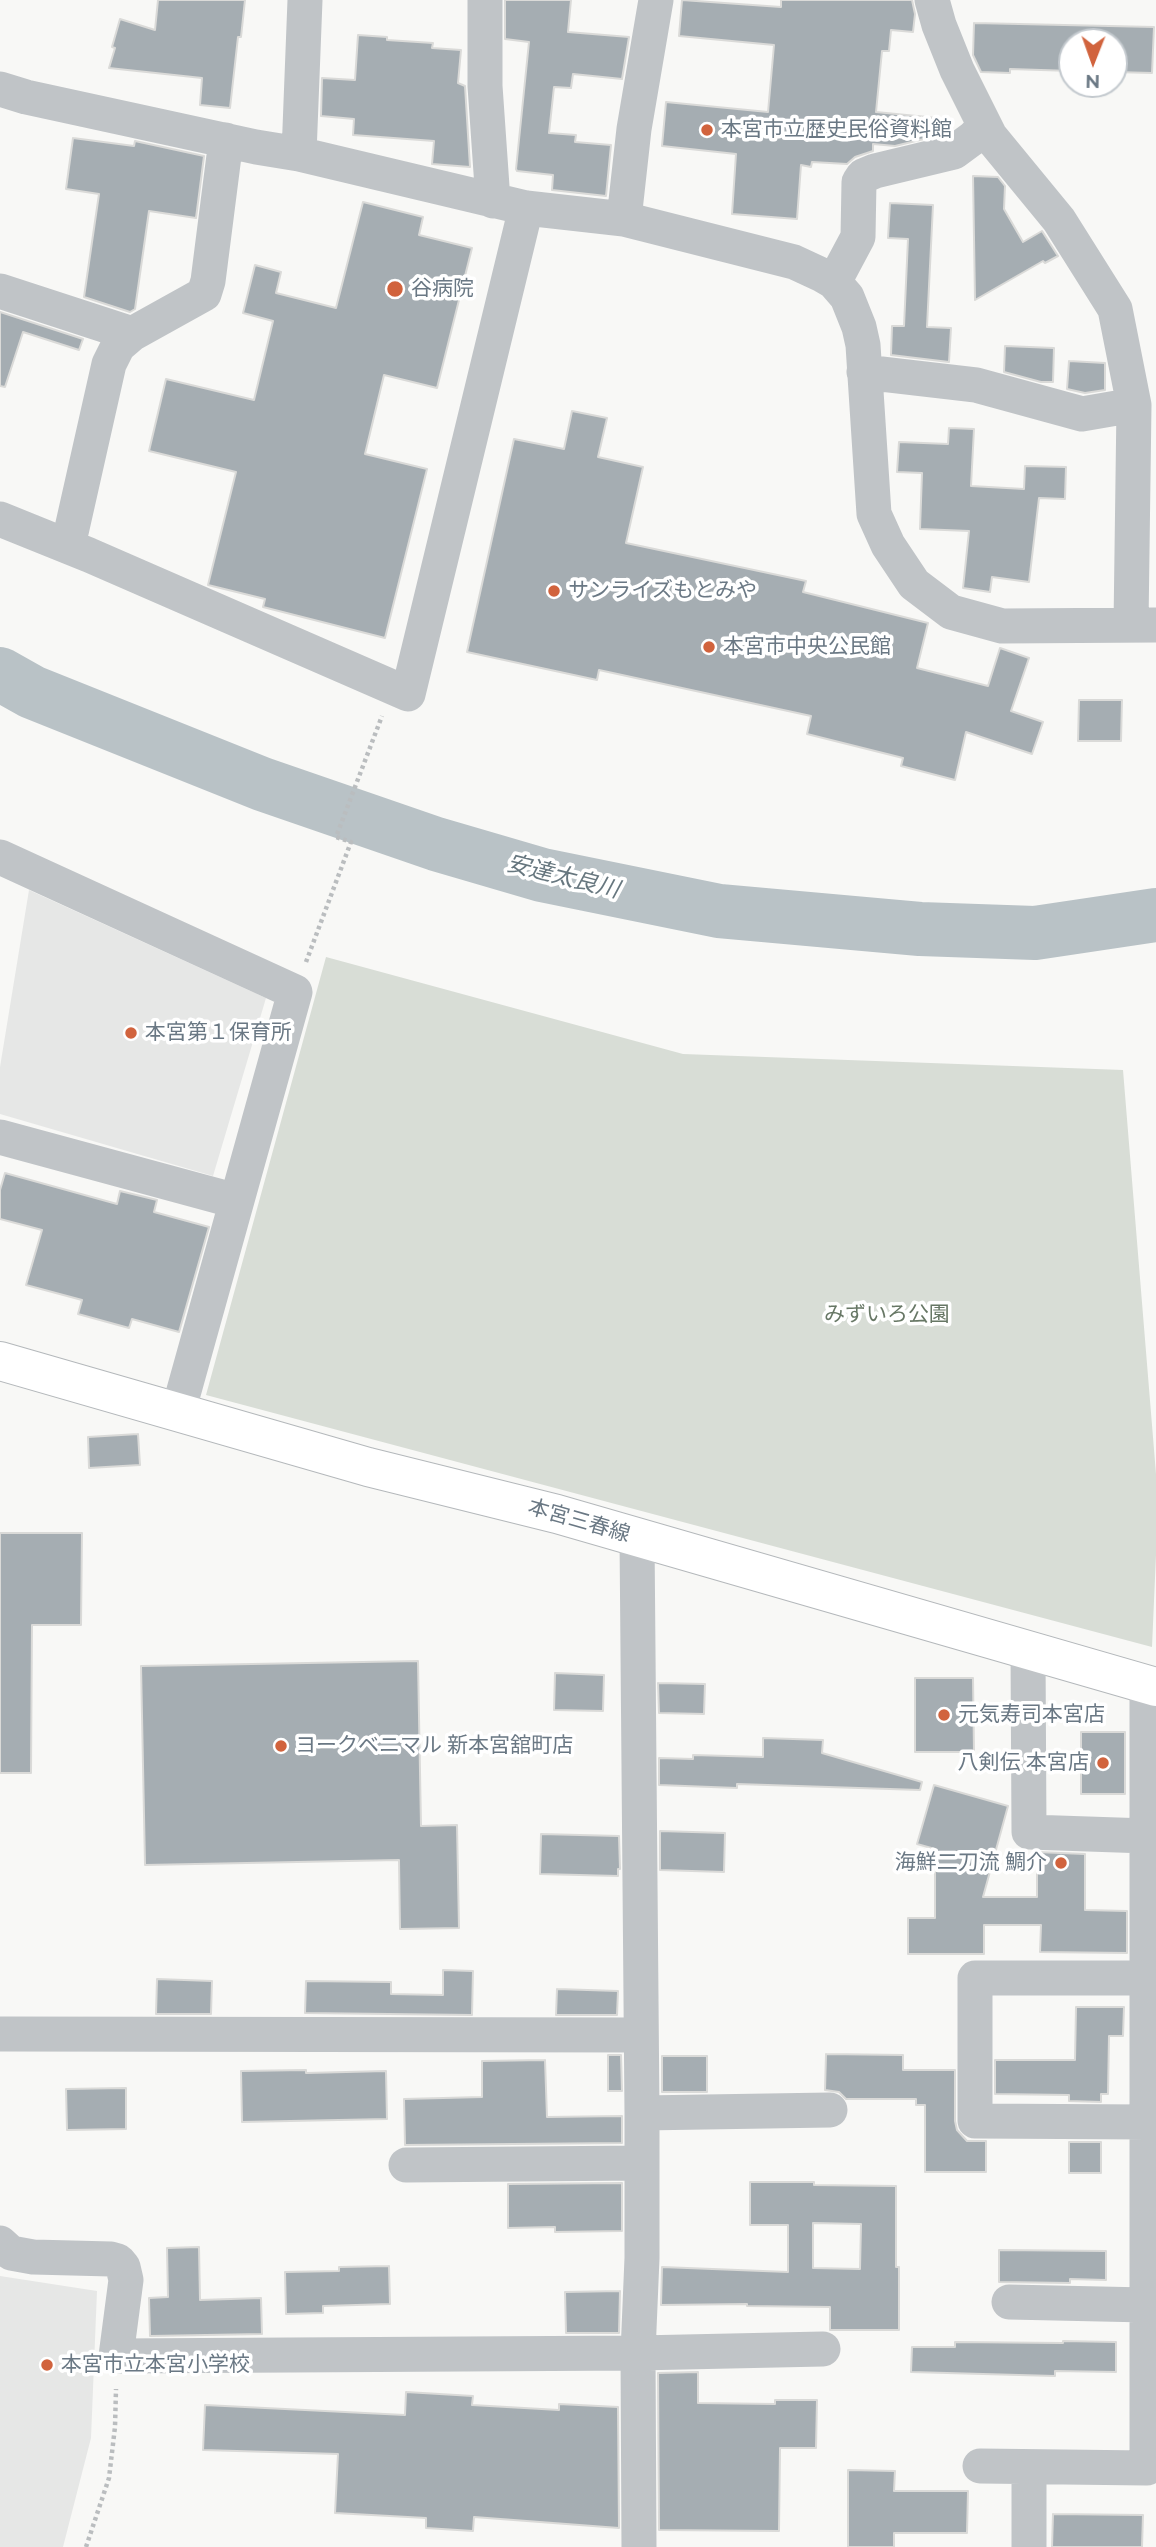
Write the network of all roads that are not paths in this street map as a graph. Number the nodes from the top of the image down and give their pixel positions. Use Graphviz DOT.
graph roads {
  1 [pos="305,0"];
  2 [pos="485,0"];
  3 [pos="656,0"];
  4 [pos="932,0"];
  5 [pos="0,89"];
  6 [pos="985,126"];
  7 [pos="226,140"];
  8 [pos="299,154"];
  9 [pos="509,205"];
  10 [pos="624,219"];
  11 [pos="834,282"];
  12 [pos="0,291"];
  13 [pos="132,334"];
  14 [pos="864,372"];
  15 [pos="1134,405"];
  16 [pos="0,519"];
  17 [pos="68,546"];
  18 [pos="1144,625"];
  19 [pos="0,857"];
  20 [pos="0,1137"];
  21 [pos="236,1201"];
  22 [pos="0,1361"];
  23 [pos="178,1412"];
  24 [pos="637,1537"];
  25 [pos="1028,1651"];
  26 [pos="1151,1686"];
  27 [pos="1147,1836"];
  28 [pos="1147,1979"];
  29 [pos="0,2034"];
  30 [pos="641,2035"];
  31 [pos="830,2110"];
  32 [pos="642,2113"];
  33 [pos="1147,2122"];
  34 [pos="642,2163"];
  35 [pos="406,2165"];
  36 [pos="0,2244"];
  37 [pos="1009,2302"];
  38 [pos="1147,2305"];
  39 [pos="823,2349"];
  40 [pos="638,2353"];
  41 [pos="980,2466"];
  42 [pos="1029,2467"];
  43 [pos="639,2547"];
  44 [pos="1029,2547"];
  1 -- 8 [label="street"];
  2 -- 9 [label="street"];
  3 -- 10 [label="street"];
  4 -- 6 [label="street"];
  5 -- 7 [label="street"];
  6 -- 11 [label="street"];
  6 -- 15 [label="street"];
  7 -- 8 [label="street"];
  7 -- 13 [label="street"];
  8 -- 9 [label="street"];
  9 -- 10 [label="street"];
  9 -- 17 [label="street"];
  10 -- 11 [label="street"];
  11 -- 14 [label="street"];
  12 -- 13 [label="street"];
  13 -- 17 [label="street"];
  14 -- 15 [label="street"];
  14 -- 18 [label="street"];
  15 -- 18 [label="street"];
  16 -- 17 [label="street"];
  19 -- 21 [label="street"];
  20 -- 21 [label="street"];
  21 -- 23 [label="street"];
  22 -- 23 [label="main road, 本宮三春線"];
  23 -- 24 [label="main road, 本宮三春線"];
  24 -- 25 [label="main road, 本宮三春線"];
  24 -- 30 [label="street"];
  25 -- 26 [label="main road, 本宮三春線"];
  25 -- 27 [label="street"];
  26 -- 27 [label="street"];
  27 -- 28 [label="street"];
  28 -- 33 [label="street"];
  28 -- 33 [label="street"];
  29 -- 30 [label="street"];
  30 -- 32 [label="street"];
  31 -- 32 [label="street"];
  32 -- 34 [label="street"];
  33 -- 38 [label="street"];
  34 -- 35 [label="street"];
  34 -- 40 [label="street"];
  36 -- 40 [label="street"];
  37 -- 38 [label="street"];
  38 -- 42 [label="street"];
  39 -- 40 [label="street"];
  40 -- 43 [label="street"];
  41 -- 42 [label="street"];
  42 -- 44 [label="street"];
}
